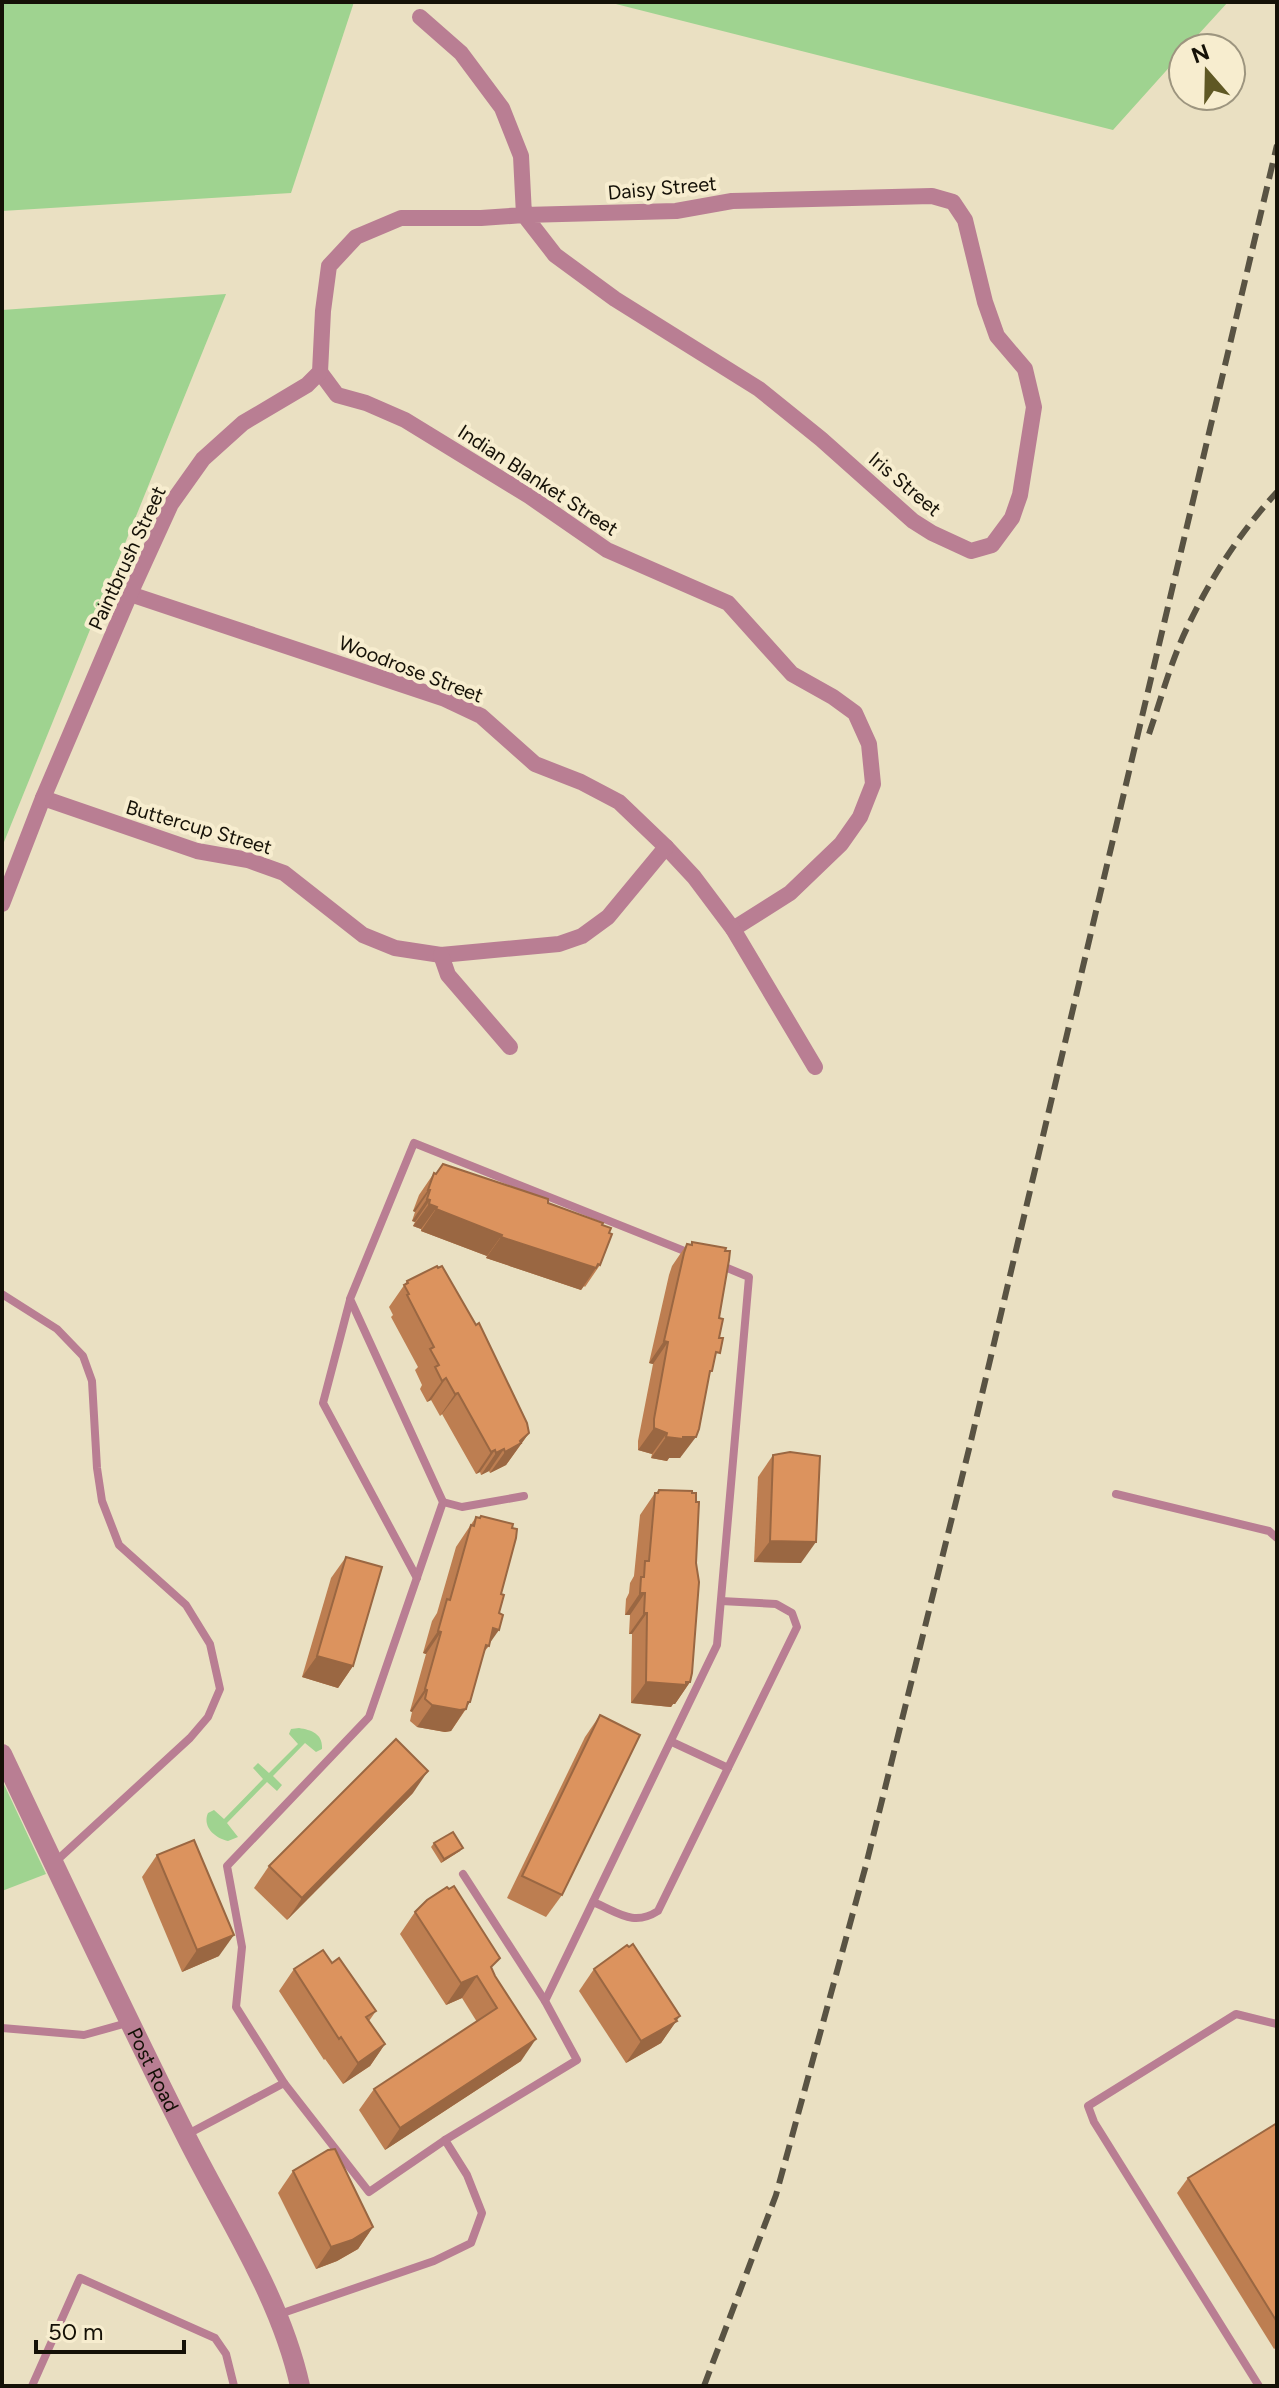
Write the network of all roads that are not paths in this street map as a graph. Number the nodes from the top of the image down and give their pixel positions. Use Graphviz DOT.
graph roads {
  1 [pos="420,17"];
  2 [pos="524,215"];
  3 [pos="965,220"];
  4 [pos="320,372"];
  5 [pos="130,594"];
  6 [pos="43,798"];
  7 [pos="666,847"];
  8 [pos="2,904"];
  9 [pos="733,929"];
  10 [pos="441,955"];
  11 [pos="510,1047"];
  12 [pos="815,1067"];
  13 [pos="2,1294"];
  14 [pos="350,1299"];
  15 [pos="1116,1494"];
  16 [pos="524,1496"];
  17 [pos="443,1502"];
  18 [pos="1277,1538"];
  19 [pos="417,1578"];
  20 [pos="721,1601"];
  21 [pos="672,1742"];
  22 [pos="2,1754"];
  23 [pos="728,1768"];
  24 [pos="53,1863"];
  25 [pos="463,1874"];
  26 [pos="593,1902"];
  27 [pos="545,2001"];
  28 [pos="130,2023"];
  29 [pos="1277,2024"];
  30 [pos="2,2028"];
  31 [pos="284,2083"];
  32 [pos="185,2135"];
  33 [pos="445,2140"];
  34 [pos="277,2315"];
  35 [pos="32,2386"];
  36 [pos="234,2386"];
  37 [pos="300,2386"];
  38 [pos="1259,2386"];
  1 -- 2 [label="street"];
  2 -- 3 [label="street, Daisy Street"];
  2 -- 3 [label="street, Iris Street"];
  2 -- 4 [label="street, Daisy Street"];
  4 -- 5 [label="street, Paintbrush Street"];
  4 -- 9 [label="street, Indian Blanket Street"];
  5 -- 6 [label="street, Paintbrush Street"];
  5 -- 7 [label="street, Woodrose Street"];
  6 -- 8 [label="street, Paintbrush Street"];
  6 -- 10 [label="street, Buttercup Street"];
  7 -- 9 [label="street, Woodrose Street"];
  7 -- 10 [label="street, Buttercup Street"];
  9 -- 12 [label="street, Woodrose Street"];
  10 -- 11 [label="street"];
  13 -- 24 [label="lane"];
  14 -- 17 [label="lane"];
  14 -- 19 [label="lane"];
  14 -- 20 [label="lane"];
  15 -- 18 [label="lane"];
  16 -- 17 [label="lane"];
  17 -- 19 [label="lane"];
  19 -- 31 [label="lane"];
  20 -- 21 [label="lane"];
  20 -- 23 [label="lane"];
  21 -- 23 [label="lane"];
  21 -- 26 [label="lane"];
  22 -- 24 [label="street, Post Road"];
  23 -- 26 [label="lane"];
  24 -- 28 [label="street, Post Road"];
  25 -- 27 [label="lane"];
  26 -- 27 [label="lane"];
  27 -- 33 [label="lane"];
  28 -- 30 [label="lane"];
  28 -- 32 [label="street, Post Road"];
  29 -- 38 [label="lane"];
  31 -- 32 [label="lane"];
  31 -- 33 [label="lane"];
  32 -- 34 [label="street, Post Road"];
  33 -- 34 [label="lane"];
  34 -- 37 [label="street, Post Road"];
  35 -- 36 [label="lane"];
}
